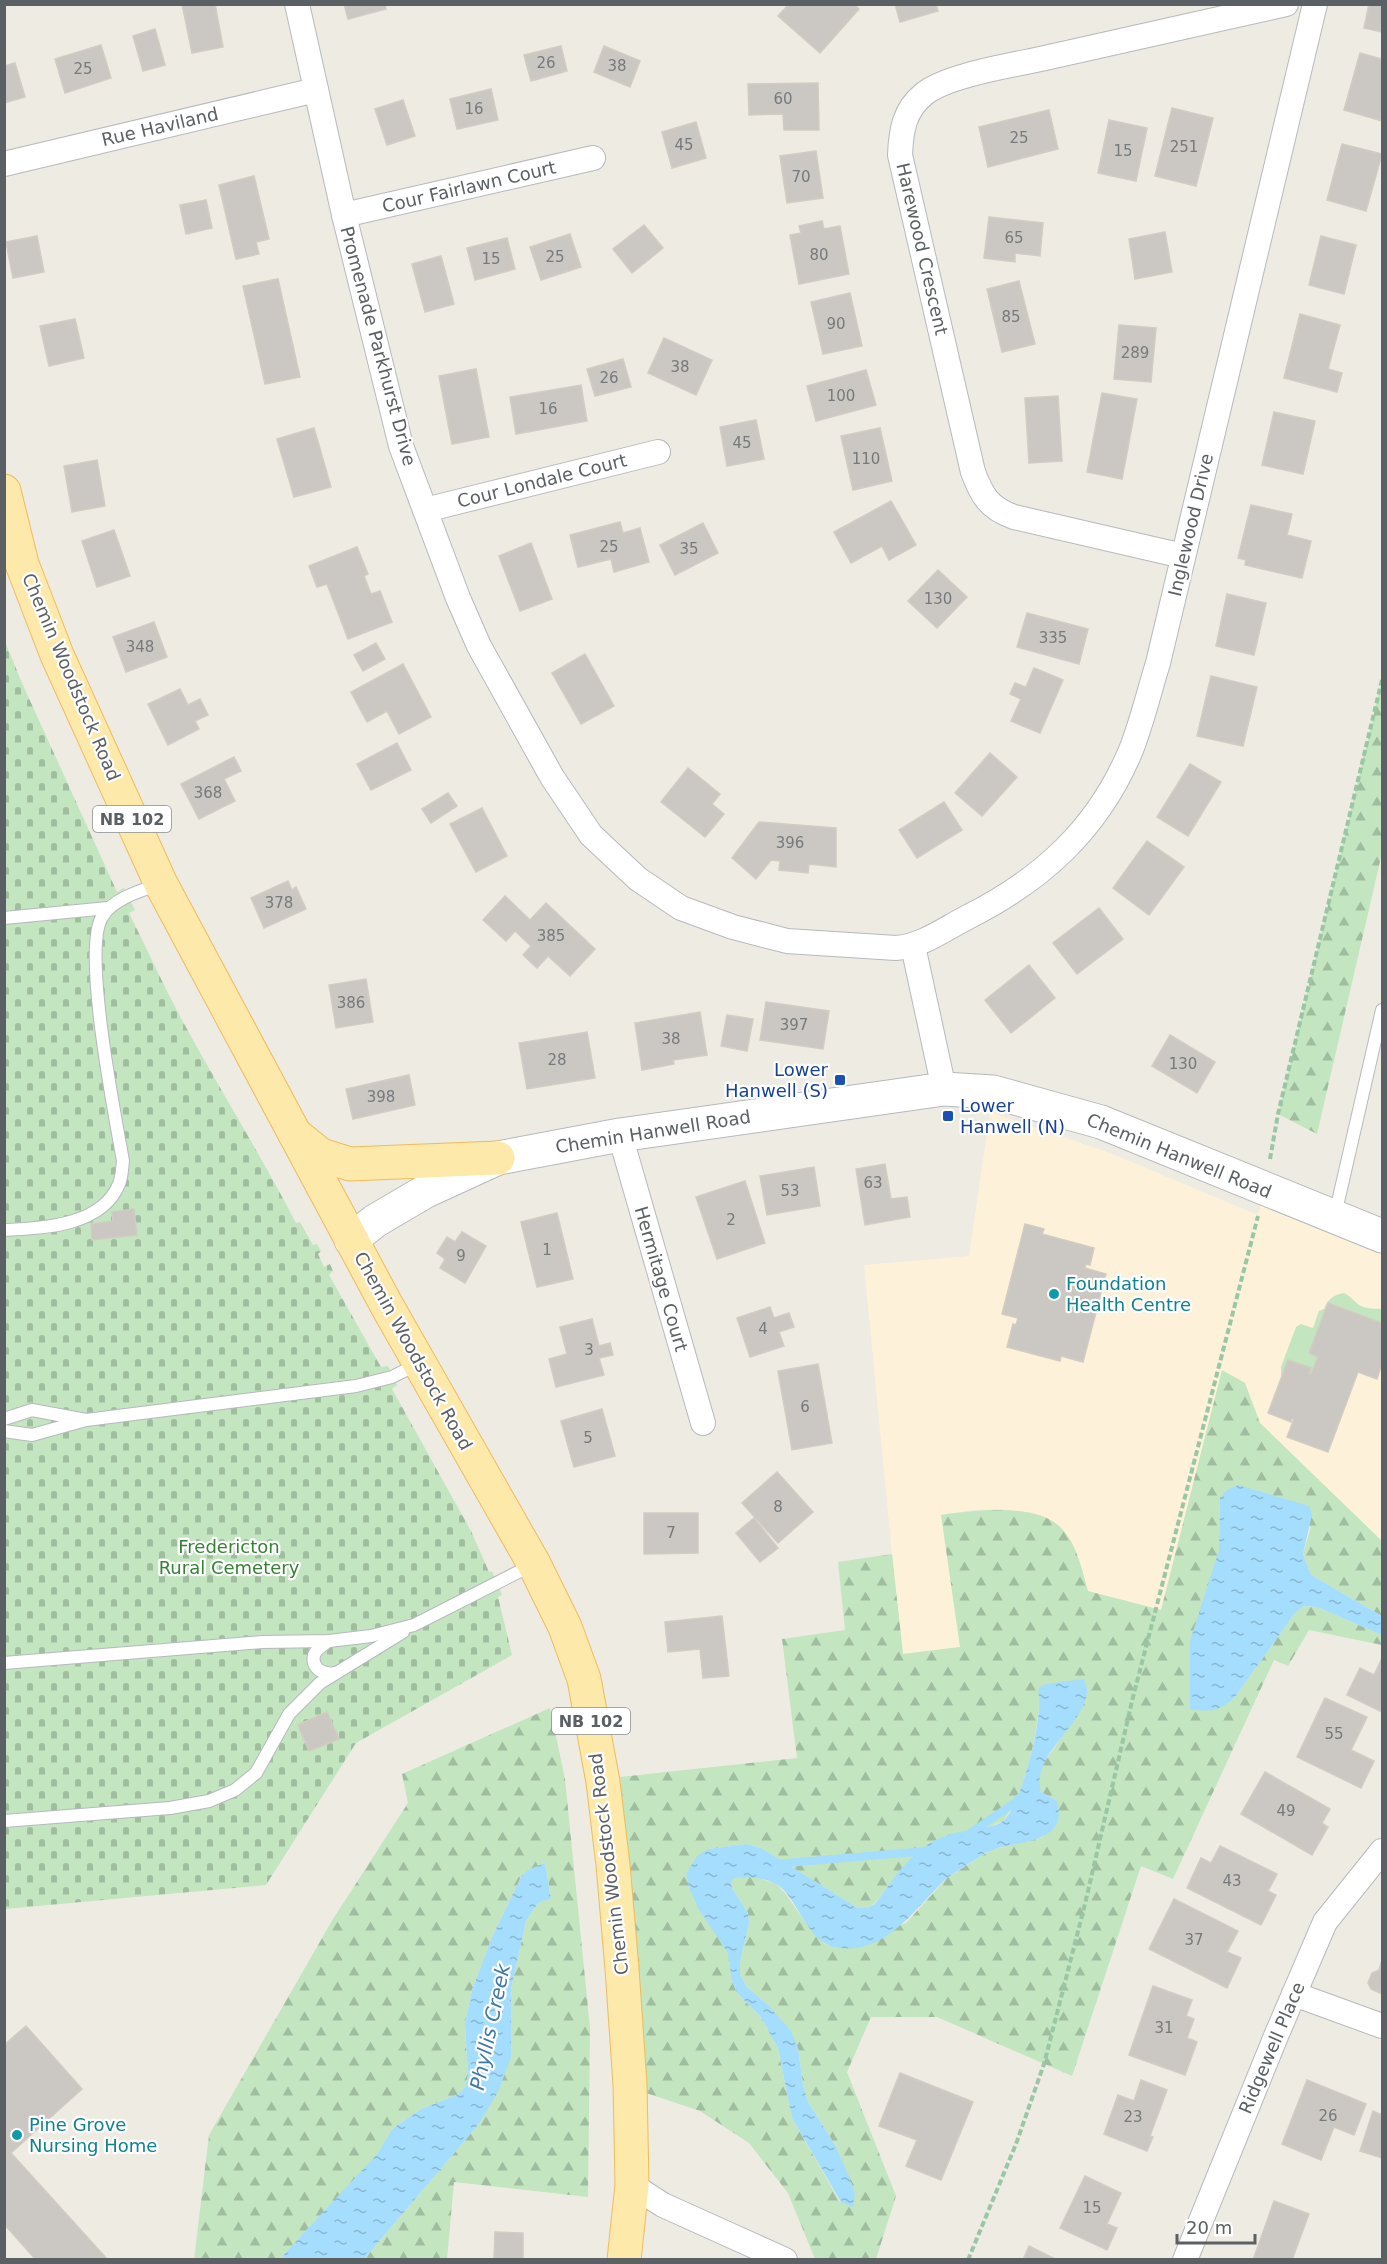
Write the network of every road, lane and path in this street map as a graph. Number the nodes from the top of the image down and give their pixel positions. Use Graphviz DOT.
graph roads {
  1 [pos="297,4"];
  2 [pos="1286,4"];
  3 [pos="1315,4"];
  4 [pos="316,90"];
  5 [pos="593,158"];
  6 [pos="4,164"];
  7 [pos="344,215"];
  8 [pos="658,452"];
  9 [pos="4,491"];
  10 [pos="425,510"];
  11 [pos="1183,556"];
  12 [pos="1383,680"];
  13 [pos="161,884"];
  14 [pos="108,908"];
  15 [pos="83,910"];
  16 [pos="4,918"];
  17 [pos="96,932"];
  18 [pos="913,946"];
  19 [pos="1383,1010"];
  20 [pos="944,1089"];
  21 [pos="293,1133"];
  22 [pos="620,1135"];
  23 [pos="1271,1156"];
  24 [pos="498,1158"];
  25 [pos="1258,1215"];
  26 [pos="1342,1219"];
  27 [pos="1383,1224"];
  28 [pos="4,1230"];
  29 [pos="1383,1236"];
  30 [pos="351,1240"];
  31 [pos="420,1364"];
  32 [pos="4,1419"];
  33 [pos="86,1420"];
  34 [pos="703,1423"];
  35 [pos="4,1431"];
  36 [pos="534,1564"];
  37 [pos="414,1625"];
  38 [pos="329,1641"];
  39 [pos="4,1663"];
  40 [pos="336,1673"];
  41 [pos="4,1821"];
  42 [pos="1383,1851"];
  43 [pos="1294,1994"];
  44 [pos="1383,2026"];
  45 [pos="632,2185"];
  46 [pos="624,2259"];
  47 [pos="785,2259"];
  48 [pos="968,2259"];
  49 [pos="1185,2259"];
  1 -- 4 [label="street, Promenade Parkhurst Drive"];
  2 -- 11 [label="street, Harewood Crescent"];
  3 -- 11 [label="street, Inglewood Drive"];
  4 -- 6 [label="street, Rue Haviland"];
  4 -- 7 [label="street, Promenade Parkhurst Drive"];
  5 -- 7 [label="street, Cour Fairlawn Court"];
  7 -- 10 [label="street, Promenade Parkhurst Drive"];
  8 -- 10 [label="street, Cour Londale Court"];
  9 -- 13 [label="main road, Chemin Woodstock Road / NB 102"];
  10 -- 18 [label="street, Promenade Parkhurst Drive"];
  11 -- 18 [label="street, Inglewood Drive"];
  12 -- 23 [label="path"];
  13 -- 14 [label="lane"];
  13 -- 21 [label="main road, Chemin Woodstock Road / NB 102"];
  14 -- 15 [label="lane"];
  14 -- 17 [label="lane"];
  15 -- 16 [label="lane"];
  15 -- 17 [label="lane"];
  17 -- 28 [label="lane"];
  18 -- 20 [label="street"];
  19 -- 26 [label="lane"];
  20 -- 22 [label="main road, Chemin Hanwell Road"];
  20 -- 26 [label="main road, Chemin Hanwell Road"];
  21 -- 24 [label="main road"];
  21 -- 30 [label="main road, Chemin Woodstock Road / NB 102"];
  22 -- 24 [label="main road, Chemin Hanwell Road"];
  22 -- 34 [label="street, Hermitage Court"];
  24 -- 30 [label="main road, Chemin Hanwell Road"];
  25 -- 48 [label="path"];
  26 -- 27 [label="main road"];
  26 -- 29 [label="main road, Chemin Hanwell Road"];
  30 -- 31 [label="main road, Chemin Woodstock Road / NB 102"];
  31 -- 33 [label="lane"];
  31 -- 36 [label="main road, Chemin Woodstock Road / NB 102"];
  32 -- 33 [label="lane"];
  33 -- 35 [label="lane"];
  36 -- 37 [label="lane"];
  36 -- 45 [label="main road, Chemin Woodstock Road / NB 102"];
  37 -- 38 [label="lane"];
  37 -- 40 [label="lane"];
  38 -- 39 [label="lane"];
  38 -- 40 [label="lane"];
  40 -- 41 [label="lane"];
  42 -- 43 [label="street, Ridgewell Place"];
  43 -- 44 [label="street"];
  43 -- 49 [label="street, Ridgewell Place"];
  45 -- 46 [label="main road, Chemin Woodstock Road / NB 102"];
  45 -- 47 [label="street"];
}
